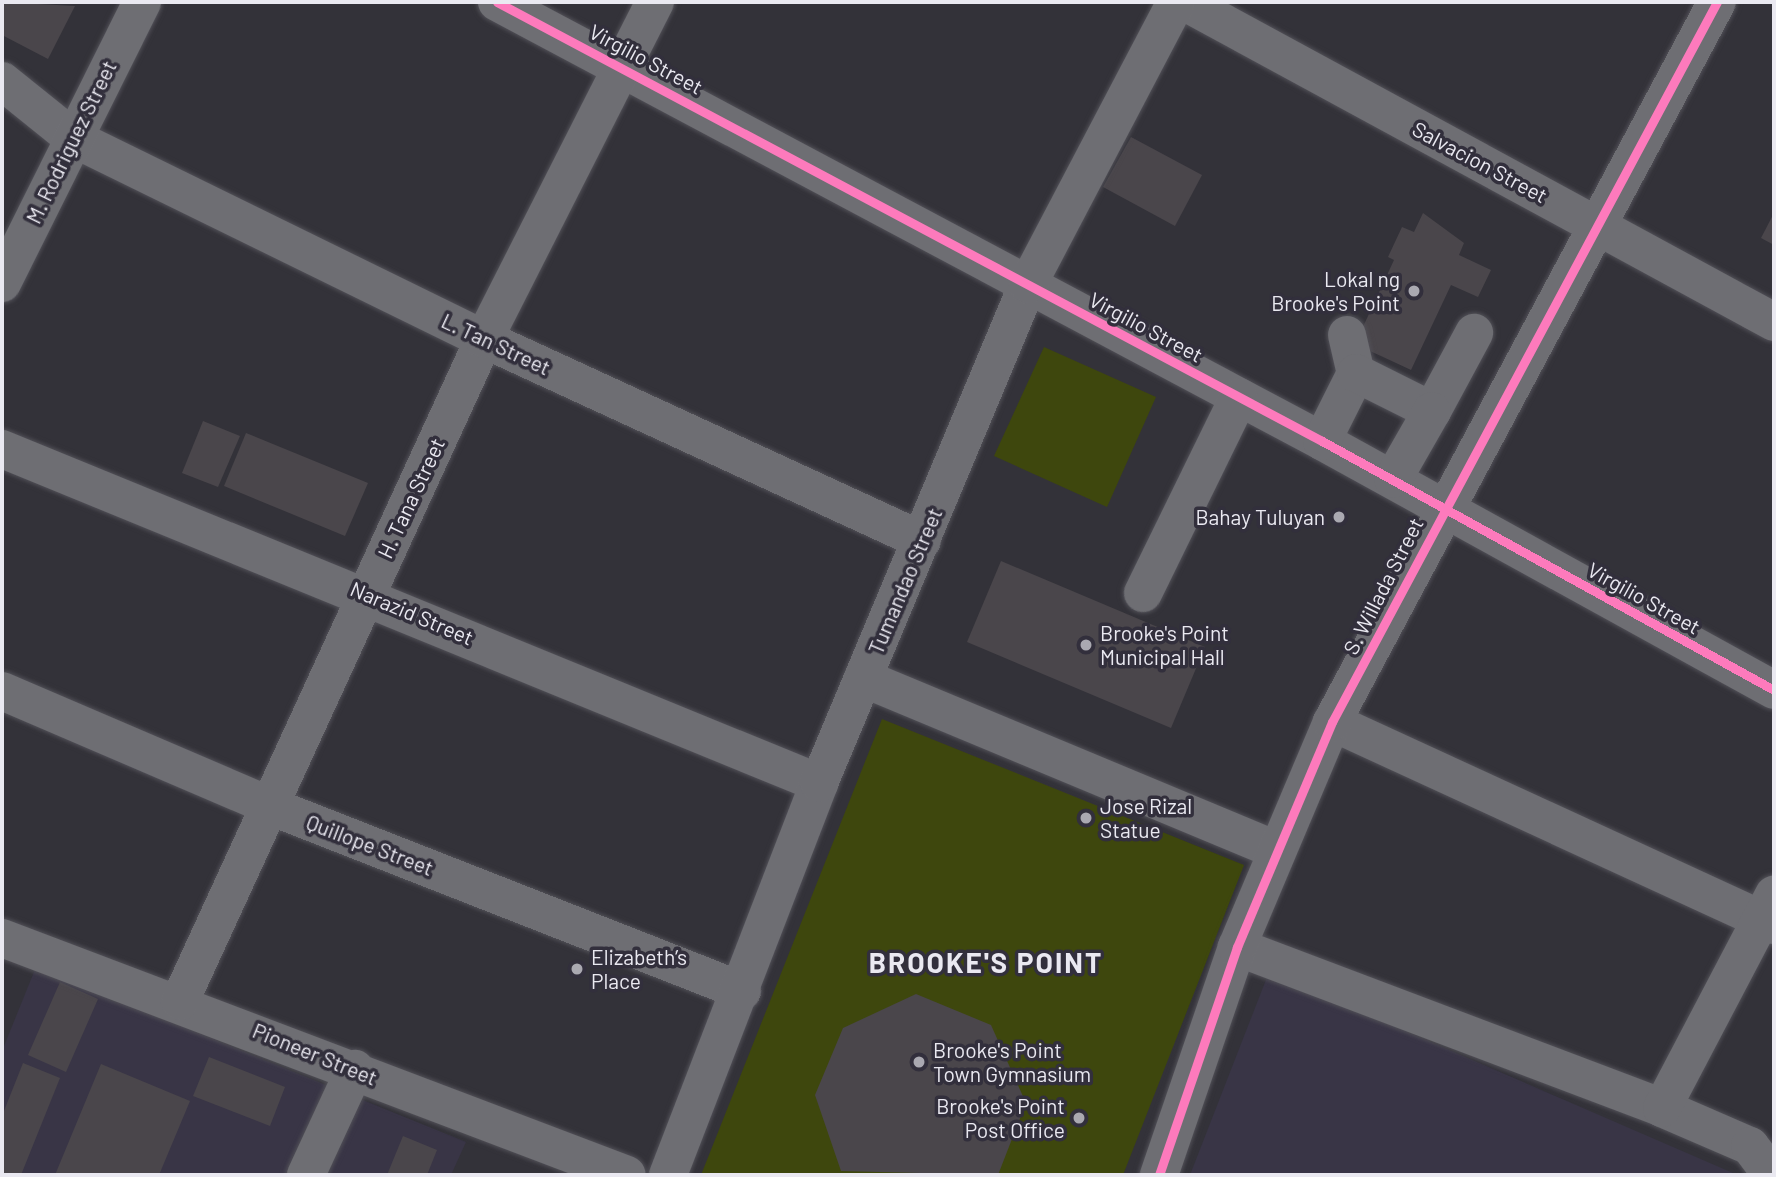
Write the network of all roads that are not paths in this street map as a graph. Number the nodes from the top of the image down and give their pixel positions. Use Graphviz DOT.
graph roads {
  1 [pos="142,2"];
  2 [pos="497,2"];
  3 [pos="655,2"];
  4 [pos="1176,2"];
  5 [pos="1185,2"];
  6 [pos="1717,2"];
  7 [pos="622,65"];
  8 [pos="2,81"];
  9 [pos="73,138"];
  10 [pos="1598,226"];
  11 [pos="2,283"];
  12 [pos="1028,284"];
  13 [pos="1774,322"];
  14 [pos="1474,333"];
  15 [pos="1347,335"];
  16 [pos="484,339"];
  17 [pos="1356,373"];
  18 [pos="1239,397"];
  19 [pos="1432,411"];
  20 [pos="1322,441"];
  21 [pos="2,449"];
  22 [pos="1393,479"];
  23 [pos="1444,507"];
  24 [pos="922,540"];
  25 [pos="1143,593"];
  26 [pos="368,594"];
  27 [pos="863,678"];
  28 [pos="1774,690"];
  29 [pos="2,691"];
  30 [pos="1332,722"];
  31 [pos="819,783"];
  32 [pos="270,806"];
  33 [pos="1277,850"];
  34 [pos="1770,913"];
  35 [pos="4,945"];
  36 [pos="1237,947"];
  37 [pos="742,991"];
  38 [pos="180,1001"];
  39 [pos="355,1069"];
  40 [pos="1662,1108"];
  41 [pos="306,1175"];
  42 [pos="627,1175"];
  43 [pos="668,1175"];
  44 [pos="1159,1175"];
  45 [pos="1772,1175"];
  1 -- 9 [label="street, M. Rodriguez Street"];
  2 -- 7 [label="street, Virgilio Street"];
  3 -- 7 [label="street, H. Tana Street"];
  4 -- 12 [label="street, Tumandao Street"];
  5 -- 10 [label="street, Salvacion Street"];
  6 -- 10 [label="street, S. Willada Street"];
  7 -- 12 [label="street, Virgilio Street"];
  7 -- 16 [label="street, H. Tana Street"];
  8 -- 9 [label="street, L. Tan Street"];
  9 -- 11 [label="street, M. Rodriguez Street"];
  9 -- 16 [label="street, L. Tan Street"];
  10 -- 13 [label="street, Salvacion Street"];
  10 -- 23 [label="street, S. Willada Street"];
  12 -- 18 [label="street, Virgilio Street"];
  12 -- 24 [label="street, Tumandao Street"];
  14 -- 19 [label="street"];
  15 -- 17 [label="street"];
  16 -- 24 [label="street, L. Tan Street"];
  16 -- 26 [label="street, H. Tana Street"];
  17 -- 19 [label="street"];
  17 -- 20 [label="street"];
  18 -- 20 [label="street, Virgilio Street"];
  18 -- 25 [label="street"];
  19 -- 22 [label="street"];
  20 -- 22 [label="street, Virgilio Street"];
  21 -- 26 [label="street, Narazid Street"];
  22 -- 23 [label="street, Virgilio Street"];
  23 -- 28 [label="street, Virgilio Street"];
  23 -- 30 [label="street, S. Willada Street"];
  24 -- 27 [label="street, Tumandao Street"];
  26 -- 31 [label="street, Narazid Street"];
  26 -- 32 [label="street, H. Tana Street"];
  27 -- 31 [label="street, Tumandao Street"];
  27 -- 33 [label="street"];
  29 -- 32 [label="street, Quillope Street"];
  30 -- 33 [label="street, S. Willada Street"];
  30 -- 34 [label="street"];
  31 -- 37 [label="street, Tumandao Street"];
  32 -- 37 [label="street, Quillope Street"];
  32 -- 38 [label="street, H. Tana Street"];
  33 -- 36 [label="street, S. Willada Street"];
  34 -- 40 [label="street"];
  35 -- 38 [label="street, Pioneer Street"];
  36 -- 40 [label="street"];
  36 -- 44 [label="street, S. Willada Street"];
  37 -- 43 [label="street, Tumandao Street"];
  38 -- 39 [label="street, Pioneer Street"];
  39 -- 41 [label="street"];
  39 -- 42 [label="street, Pioneer Street"];
  40 -- 45 [label="street"];
}
